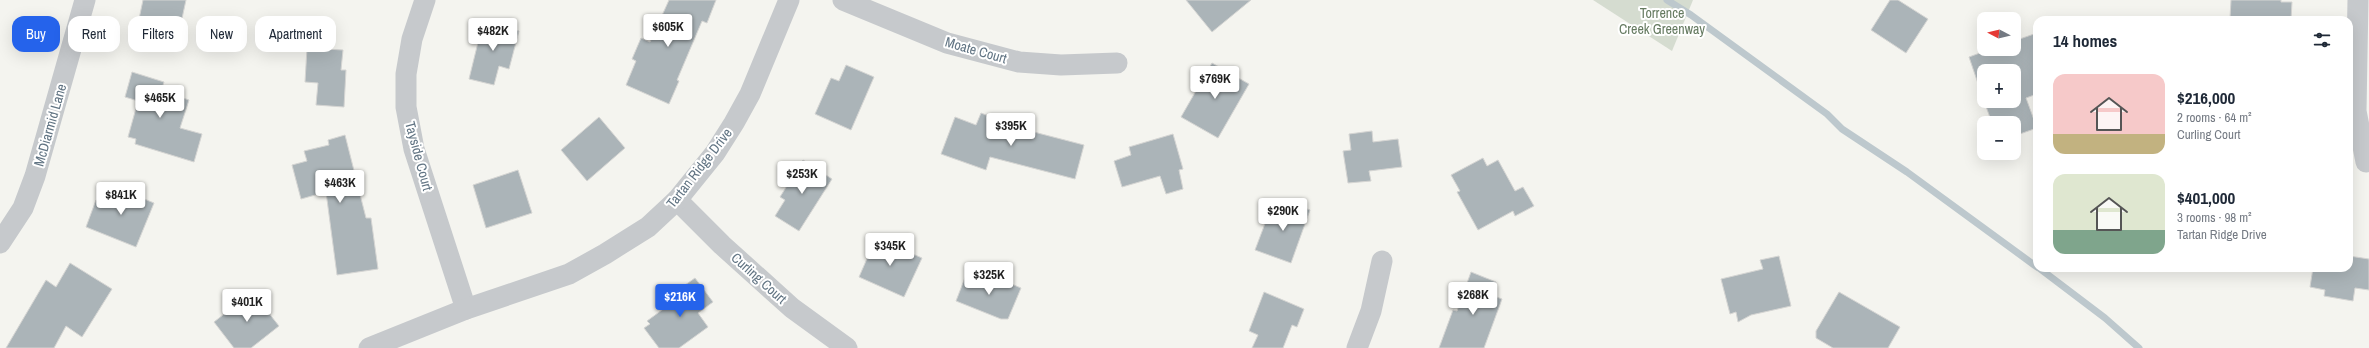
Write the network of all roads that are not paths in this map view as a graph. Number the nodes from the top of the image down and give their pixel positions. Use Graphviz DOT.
graph roads {
  1 [pos="85,0"];
  2 [pos="424,0"];
  3 [pos="789,0"];
  4 [pos="843,0"];
  5 [pos="2358,0"];
  6 [pos="1117,63"];
  7 [pos="2366,162"];
  8 [pos="677,200"];
  9 [pos="0,243"];
  10 [pos="1382,261"];
  11 [pos="466,309"];
  12 [pos="369,348"];
  13 [pos="847,348"];
  14 [pos="1357,348"];
  1 -- 9 [label="street, McDiarmid Lane"];
  2 -- 11 [label="street, Tayside Court"];
  3 -- 8 [label="street, Tartan Ridge Drive"];
  4 -- 6 [label="street, Moate Court"];
  5 -- 7 [label="street"];
  8 -- 11 [label="street, Tartan Ridge Drive"];
  8 -- 13 [label="street, Curling Court"];
  10 -- 14 [label="street"];
  11 -- 12 [label="street, Tartan Ridge Drive"];
}
